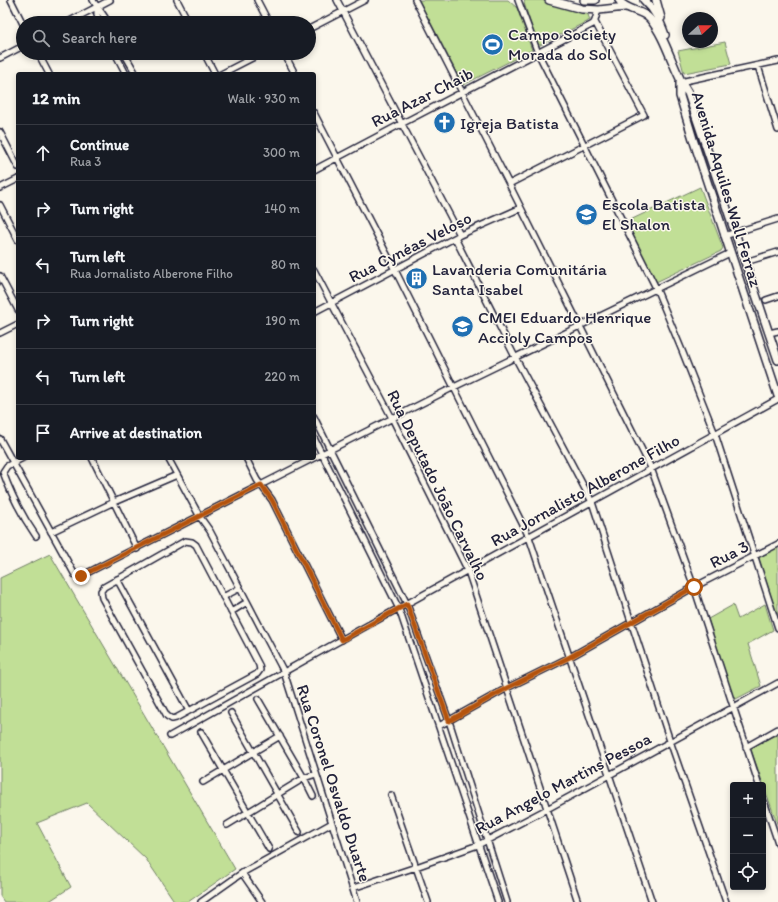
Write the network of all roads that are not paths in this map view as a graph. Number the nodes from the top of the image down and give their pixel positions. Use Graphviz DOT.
graph roads {
  1 [pos="10,0"];
  2 [pos="93,0"];
  3 [pos="110,0"];
  4 [pos="177,0"];
  5 [pos="257,0"];
  6 [pos="337,0"];
  7 [pos="365,0"];
  8 [pos="415,0"];
  9 [pos="518,0"];
  10 [pos="549,0"];
  11 [pos="584,0"];
  12 [pos="595,0"];
  13 [pos="619,0"];
  14 [pos="640,0"];
  15 [pos="644,0"];
  16 [pos="656,0"];
  17 [pos="96,7"];
  18 [pos="627,7"];
  19 [pos="599,10"];
  20 [pos="343,11"];
  21 [pos="19,16"];
  22 [pos="79,16"];
  23 [pos="97,16"];
  24 [pos="104,16"];
  25 [pos="185,16"];
  26 [pos="265,16"];
  27 [pos="595,22"];
  28 [pos="316,25"];
  29 [pos="664,34"];
  30 [pos="16,50"];
  31 [pos="538,53"];
  32 [pos="671,56"];
  33 [pos="0,58"];
  34 [pos="42,60"];
  35 [pos="119,60"];
  36 [pos="128,60"];
  37 [pos="208,60"];
  38 [pos="248,60"];
  39 [pos="287,60"];
  40 [pos="778,61"];
  41 [pos="758,66"];
  42 [pos="48,72"];
  43 [pos="125,72"];
  44 [pos="135,72"];
  45 [pos="214,72"];
  46 [pos="225,72"];
  47 [pos="293,72"];
  48 [pos="680,82"];
  49 [pos="462,92"];
  50 [pos="316,117"];
  51 [pos="401,124"];
  52 [pos="778,130"];
  53 [pos="0,132"];
  54 [pos="585,144"];
  55 [pos="337,158"];
  56 [pos="16,163"];
  57 [pos="316,169"];
  58 [pos="16,180"];
  59 [pos="509,184"];
  60 [pos="0,188"];
  61 [pos="0,205"];
  62 [pos="521,208"];
  63 [pos="778,219"];
  64 [pos="734,233"];
  65 [pos="460,235"];
  66 [pos="16,236"];
  67 [pos="724,236"];
  68 [pos="455,238"];
  69 [pos="778,252"];
  70 [pos="730,253"];
  71 [pos="752,260"];
  72 [pos="395,270"];
  73 [pos="316,274"];
  74 [pos="0,276"];
  75 [pos="656,288"];
  76 [pos="778,296"];
  77 [pos="766,300"];
  78 [pos="331,303"];
  79 [pos="16,306"];
  80 [pos="316,311"];
  81 [pos="16,325"];
  82 [pos="580,326"];
  83 [pos="778,331"];
  84 [pos="0,333"];
  85 [pos="769,333"];
  86 [pos="515,357"];
  87 [pos="778,360"];
  88 [pos="454,387"];
  89 [pos="778,397"];
  90 [pos="392,418"];
  91 [pos="316,421"];
  92 [pos="715,434"];
  93 [pos="0,439"];
  94 [pos="316,442"];
  95 [pos="331,449"];
  96 [pos="322,454"];
  97 [pos="316,457"];
  98 [pos="19,460"];
  99 [pos="93,460"];
  100 [pos="169,460"];
  101 [pos="247,460"];
  102 [pos="310,460"];
  103 [pos="13,463"];
  104 [pos="651,468"];
  105 [pos="177,475"];
  106 [pos="261,485"];
  107 [pos="114,502"];
  108 [pos="592,502"];
  109 [pos="200,517"];
  110 [pos="51,532"];
  111 [pos="36,536"];
  112 [pos="529,536"];
  113 [pos="778,544"];
  114 [pos="137,549"];
  115 [pos="755,556"];
  116 [pos="468,571"];
  117 [pos="118,579"];
  118 [pos="694,587"];
  119 [pos="240,588"];
  120 [pos="223,597"];
  121 [pos="247,602"];
  122 [pos="407,604"];
  123 [pos="399,609"];
  124 [pos="231,612"];
  125 [pos="632,623"];
  126 [pos="778,628"];
  127 [pos="342,640"];
  128 [pos="570,657"];
  129 [pos="284,672"];
  130 [pos="778,683"];
  131 [pos="507,688"];
  132 [pos="258,699"];
  133 [pos="733,707"];
  134 [pos="189,711"];
  135 [pos="231,713"];
  136 [pos="449,721"];
  137 [pos="439,726"];
  138 [pos="778,729"];
  139 [pos="201,732"];
  140 [pos="170,736"];
  141 [pos="280,736"];
  142 [pos="670,741"];
  143 [pos="746,746"];
  144 [pos="253,752"];
  145 [pos="223,770"];
  146 [pos="316,774"];
  147 [pos="610,774"];
  148 [pos="304,778"];
  149 [pos="203,782"];
  150 [pos="758,782"];
  151 [pos="277,794"];
  152 [pos="391,795"];
  153 [pos="313,796"];
  154 [pos="766,807"];
  155 [pos="547,809"];
  156 [pos="248,813"];
  157 [pos="332,823"];
  158 [pos="227,825"];
  159 [pos="299,832"];
  160 [pos="486,841"];
  161 [pos="778,843"];
  162 [pos="478,845"];
  163 [pos="269,849"];
  164 [pos="416,867"];
  165 [pos="242,873"];
  166 [pos="352,888"];
  167 [pos="201,902"];
  168 [pos="262,902"];
  169 [pos="358,902"];
  170 [pos="428,902"];
  171 [pos="498,902"];
  172 [pos="507,902"];
  173 [pos="578,902"];
  174 [pos="652,902"];
  175 [pos="726,902"];
  1 -- 21 [label="street"];
  2 -- 17 [label="street"];
  3 -- 17 [label="street"];
  4 -- 25 [label="street"];
  5 -- 26 [label="street"];
  6 -- 20 [label="street"];
  7 -- 20 [label="street"];
  8 -- 49 [label="street"];
  9 -- 31 [label="street"];
  10 -- 19 [label="main road"];
  11 -- 12 [label="main road"];
  13 -- 18 [label="main road"];
  14 -- 18 [label="main road"];
  15 -- 29 [label="main road, Avenida Aquiles Wall Ferraz"];
  16 -- 29 [label="main road"];
  17 -- 22 [label="street"];
  17 -- 23 [label="street"];
  17 -- 24 [label="street"];
  18 -- 19 [label="main road"];
  18 -- 32 [label="main road, Avenida Aquiles Wall Ferraz"];
  19 -- 27 [label="street"];
  20 -- 28 [label="street"];
  20 -- 51 [label="street"];
  27 -- 31 [label="street, Rua Azar Chaib"];
  27 -- 54 [label="street"];
  29 -- 32 [label="main road, Avenida Aquiles Wall Ferraz"];
  30 -- 33 [label="street"];
  31 -- 49 [label="street, Rua Azar Chaib"];
  31 -- 54 [label="street"];
  32 -- 48 [label="main road, Avenida Aquiles Wall Ferraz"];
  34 -- 42 [label="street"];
  35 -- 43 [label="street"];
  36 -- 44 [label="street"];
  37 -- 45 [label="street"];
  38 -- 46 [label="street"];
  39 -- 47 [label="street"];
  40 -- 41 [label="street"];
  41 -- 48 [label="street"];
  41 -- 52 [label="street"];
  48 -- 64 [label="main road, Avenida Aquiles Wall Ferraz"];
  48 -- 67 [label="main road, Avenida Aquiles Wall Ferraz"];
  49 -- 51 [label="street, Rua Azar Chaib"];
  49 -- 59 [label="street"];
  50 -- 55 [label="street"];
  51 -- 55 [label="street, Rua Azar Chaib"];
  51 -- 65 [label="street"];
  53 -- 56 [label="street"];
  54 -- 59 [label="street"];
  54 -- 75 [label="street"];
  55 -- 57 [label="street, Rua Azar Chaib"];
  55 -- 72 [label="street"];
  58 -- 60 [label="street"];
  59 -- 62 [label="street"];
  61 -- 66 [label="street"];
  62 -- 65 [label="street, Rua Cynéas Veloso"];
  62 -- 82 [label="street"];
  63 -- 64 [label="street"];
  64 -- 67 [label="street"];
  64 -- 85 [label="main road, Avenida Aquiles Wall Ferraz"];
  65 -- 68 [label="street, Rua Cynéas Veloso"];
  67 -- 70 [label="main road, Avenida Aquiles Wall Ferraz"];
  68 -- 72 [label="street, Rua Cynéas Veloso"];
  68 -- 86 [label="street"];
  69 -- 71 [label="street"];
  70 -- 75 [label="street"];
  70 -- 89 [label="main road, Avenida Aquiles Wall Ferraz"];
  72 -- 78 [label="street, Rua Cynéas Veloso"];
  72 -- 88 [label="street"];
  73 -- 78 [label="street, Rua Deputado João Carvalho"];
  74 -- 79 [label="street"];
  75 -- 82 [label="street"];
  75 -- 92 [label="street"];
  76 -- 77 [label="street"];
  78 -- 80 [label="street, Rua Cynéas Veloso"];
  78 -- 90 [label="street, Rua Deputado João Carvalho"];
  81 -- 84 [label="street"];
  82 -- 86 [label="street"];
  82 -- 104 [label="street"];
  83 -- 85 [label="street"];
  85 -- 87 [label="main road, Avenida Aquiles Wall Ferraz"];
  86 -- 88 [label="street"];
  86 -- 108 [label="street"];
  88 -- 90 [label="street"];
  88 -- 112 [label="street"];
  89 -- 92 [label="street, Rua Jornalisto Alberone Filho"];
  90 -- 95 [label="street"];
  90 -- 116 [label="street, Rua Deputado João Carvalho"];
  91 -- 95 [label="street"];
  92 -- 104 [label="street, Rua Jornalisto Alberone Filho"];
  92 -- 115 [label="street"];
  93 -- 103 [label="street"];
  94 -- 96 [label="street"];
  95 -- 96 [label="street"];
  95 -- 122 [label="street"];
  96 -- 97 [label="street"];
  96 -- 123 [label="street"];
  98 -- 103 [label="street"];
  99 -- 107 [label="street"];
  100 -- 105 [label="street, Rua Coronel Osvaldo Duarte"];
  101 -- 106 [label="street"];
  102 -- 106 [label="street"];
  103 -- 110 [label="street"];
  103 -- 111 [label="street"];
  104 -- 108 [label="street, Rua Jornalisto Alberone Filho"];
  104 -- 118 [label="street"];
  105 -- 107 [label="street"];
  105 -- 109 [label="street, Rua Coronel Osvaldo Duarte"];
  106 -- 109 [label="street"];
  106 -- 127 [label="street"];
  107 -- 110 [label="street"];
  107 -- 114 [label="street"];
  108 -- 112 [label="street, Rua Jornalisto Alberone Filho"];
  108 -- 125 [label="street"];
  109 -- 114 [label="street"];
  109 -- 119 [label="street, Rua Coronel Osvaldo Duarte"];
  110 -- 114 [label="street"];
  112 -- 116 [label="street, Rua Jornalisto Alberone Filho"];
  112 -- 128 [label="street"];
  113 -- 115 [label="street, Rua 3"];
  115 -- 118 [label="street, Rua 3"];
  115 -- 126 [label="street"];
  116 -- 122 [label="street, Rua Jornalisto Alberone Filho"];
  116 -- 131 [label="street, Rua Deputado João Carvalho"];
  117 -- 120 [label="street"];
  117 -- 134 [label="street"];
  117 -- 134 [label="street"];
  118 -- 125 [label="street, Rua 3"];
  118 -- 133 [label="street"];
  119 -- 120 [label="street"];
  119 -- 121 [label="street, Rua Coronel Osvaldo Duarte"];
  120 -- 124 [label="street"];
  121 -- 124 [label="street"];
  121 -- 129 [label="street, Rua Coronel Osvaldo Duarte"];
  122 -- 123 [label="street, Rua Jornalisto Alberone Filho"];
  122 -- 136 [label="street"];
  123 -- 127 [label="street, Rua Jornalisto Alberone Filho"];
  123 -- 137 [label="street"];
  124 -- 134 [label="street"];
  125 -- 128 [label="street, Rua 3"];
  125 -- 142 [label="street"];
  127 -- 129 [label="street, Rua Jornalisto Alberone Filho"];
  128 -- 131 [label="street, Rua 3"];
  128 -- 147 [label="street"];
  129 -- 140 [label="street"];
  129 -- 146 [label="street, Rua Coronel Osvaldo Duarte"];
  130 -- 133 [label="street, Rua Angelo Martins Pessoa"];
  131 -- 136 [label="street, Rua 3"];
  131 -- 155 [label="street, Rua Deputado João Carvalho"];
  132 -- 141 [label="street"];
  133 -- 142 [label="street, Rua Angelo Martins Pessoa"];
  133 -- 143 [label="street"];
  135 -- 144 [label="street"];
  136 -- 137 [label="street, Rua 3"];
  136 -- 160 [label="street"];
  137 -- 162 [label="street"];
  138 -- 143 [label="street"];
  139 -- 145 [label="street"];
  141 -- 144 [label="street"];
  141 -- 148 [label="street"];
  142 -- 147 [label="street, Rua Angelo Martins Pessoa"];
  142 -- 175 [label="street"];
  143 -- 150 [label="street"];
  144 -- 145 [label="street"];
  144 -- 151 [label="street"];
  145 -- 149 [label="street"];
  145 -- 156 [label="street"];
  146 -- 148 [label="street"];
  146 -- 157 [label="street, Rua Coronel Osvaldo Duarte"];
  147 -- 155 [label="street, Rua Angelo Martins Pessoa"];
  147 -- 174 [label="street"];
  148 -- 151 [label="street"];
  148 -- 153 [label="street"];
  151 -- 156 [label="street"];
  151 -- 159 [label="street"];
  152 -- 164 [label="street"];
  154 -- 161 [label="street"];
  155 -- 160 [label="street, Rua Angelo Martins Pessoa"];
  155 -- 173 [label="street, Rua Deputado João Carvalho"];
  156 -- 158 [label="street"];
  156 -- 163 [label="street"];
  157 -- 165 [label="street"];
  157 -- 166 [label="street, Rua Coronel Osvaldo Duarte"];
  160 -- 162 [label="street, Rua Angelo Martins Pessoa"];
  160 -- 172 [label="street"];
  162 -- 164 [label="street, Rua Angelo Martins Pessoa"];
  162 -- 171 [label="street"];
  164 -- 166 [label="street, Rua Angelo Martins Pessoa"];
  164 -- 170 [label="street"];
  165 -- 167 [label="street"];
  165 -- 168 [label="street"];
  166 -- 169 [label="street, Rua Coronel Osvaldo Duarte"];
}
